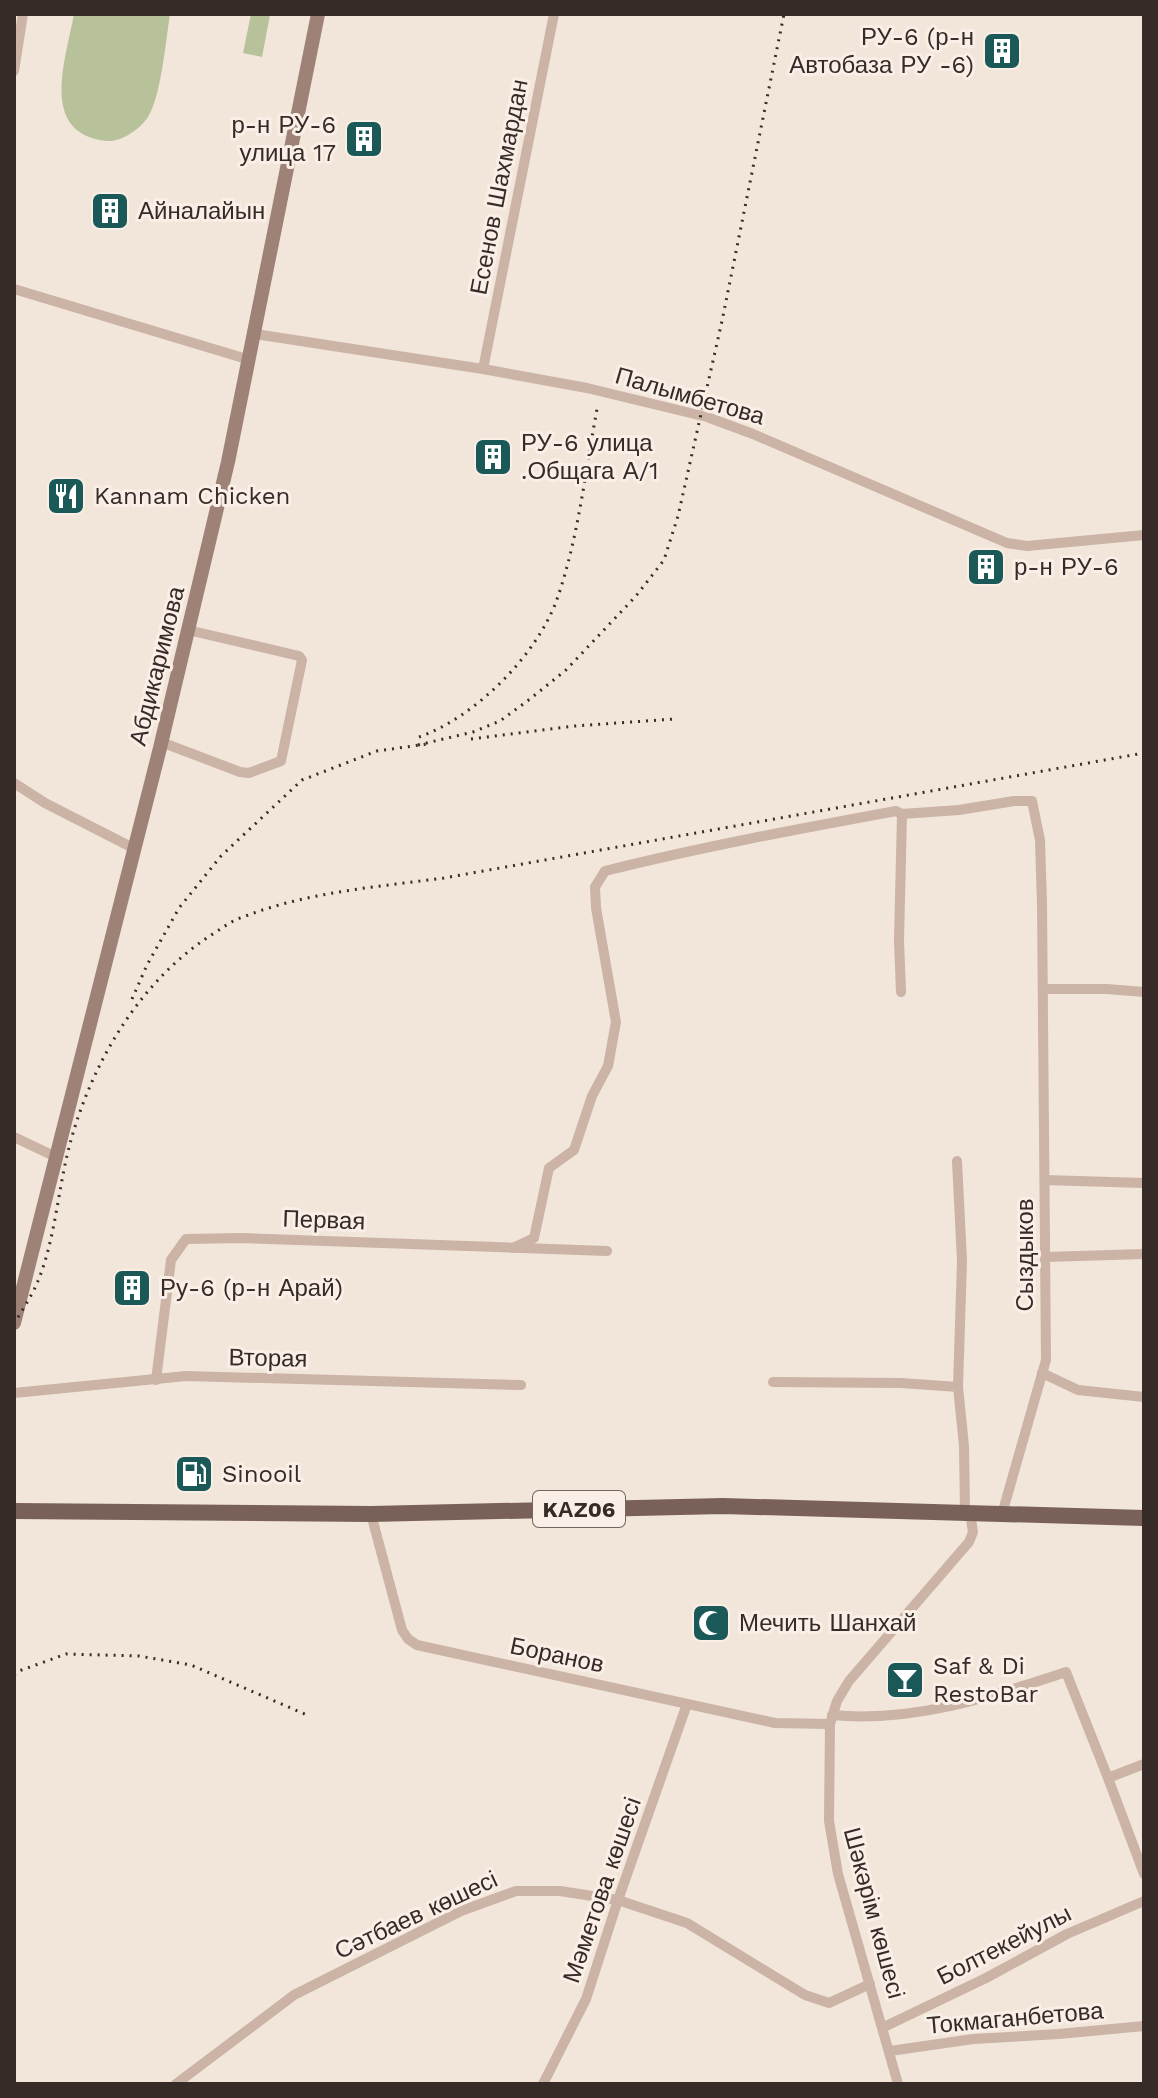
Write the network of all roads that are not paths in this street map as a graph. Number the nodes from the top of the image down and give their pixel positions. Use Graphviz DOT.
graph roads {
  1 [pos="23,14"];
  2 [pos="318,14"];
  3 [pos="554,14"];
  4 [pos="14,71"];
  5 [pos="14,289"];
  6 [pos="255,334"];
  7 [pos="250,360"];
  8 [pos="483,369"];
  9 [pos="1144,535"];
  10 [pos="188,630"];
  11 [pos="161,742"];
  12 [pos="14,783"];
  13 [pos="902,814"];
  14 [pos="135,849"];
  15 [pos="1043,989"];
  16 [pos="901,992"];
  17 [pos="1144,992"];
  18 [pos="14,1137"];
  19 [pos="56,1157"];
  20 [pos="957,1161"];
  21 [pos="1045,1180"];
  22 [pos="1144,1183"];
  23 [pos="513,1248"];
  24 [pos="607,1251"];
  25 [pos="1144,1254"];
  26 [pos="1046,1257"];
  27 [pos="14,1323"];
  28 [pos="1042,1373"];
  29 [pos="156,1380"];
  30 [pos="773,1382"];
  31 [pos="521,1385"];
  32 [pos="958,1387"];
  33 [pos="14,1393"];
  34 [pos="1144,1397"];
  35 [pos="14,1511"];
  36 [pos="967,1513"];
  37 [pos="371,1514"];
  38 [pos="1002,1514"];
  39 [pos="1144,1518"];
  40 [pos="687,1704"];
  41 [pos="831,1720"];
  42 [pos="1144,1764"];
  43 [pos="1108,1778"];
  44 [pos="1144,1874"];
  45 [pos="618,1900"];
  46 [pos="1144,1901"];
  47 [pos="870,1984"];
  48 [pos="1144,2026"];
  49 [pos="884,2027"];
  50 [pos="890,2051"];
  51 [pos="176,2084"];
  52 [pos="543,2084"];
  53 [pos="898,2084"];
  1 -- 4 [label="street"];
  2 -- 6 [label="main road, Абдикаримова"];
  3 -- 8 [label="street, Есенов Шахмардан"];
  5 -- 7 [label="street"];
  6 -- 7 [label="main road, Абдикаримова"];
  6 -- 8 [label="street, Палымбетова"];
  7 -- 10 [label="main road, Абдикаримова"];
  8 -- 9 [label="street, Палымбетова"];
  10 -- 11 [label="main road, Абдикаримова"];
  10 -- 11 [label="street"];
  11 -- 14 [label="main road, Абдикаримова"];
  12 -- 14 [label="street"];
  13 -- 15 [label="street, Сыздыков"];
  13 -- 16 [label="street"];
  13 -- 23 [label="street"];
  14 -- 19 [label="main road, Абдикаримова"];
  15 -- 17 [label="street"];
  15 -- 21 [label="street, Сыздыков"];
  18 -- 19 [label="street"];
  19 -- 27 [label="main road, Абдикаримова"];
  20 -- 32 [label="street, Шәкәрім көшесі"];
  21 -- 22 [label="street"];
  21 -- 26 [label="street, Сыздыков"];
  23 -- 24 [label="street, Первая"];
  23 -- 29 [label="street, Первая"];
  25 -- 26 [label="street"];
  26 -- 28 [label="street, Сыздыков"];
  28 -- 34 [label="street"];
  28 -- 38 [label="street, Сыздыков"];
  29 -- 31 [label="street, Вторая"];
  29 -- 33 [label="street, Вторая"];
  30 -- 32 [label="street"];
  32 -- 36 [label="street, Шәкәрім көшесі"];
  35 -- 37 [label="main road, KАZ06"];
  36 -- 37 [label="main road, KАZ06"];
  36 -- 38 [label="main road, KАZ06"];
  36 -- 41 [label="street, Шәкәрім көшесі"];
  37 -- 40 [label="street, Боранов"];
  38 -- 39 [label="main road, KАZ06"];
  40 -- 41 [label="street, Боранов"];
  40 -- 45 [label="street, Мәметова көшесі"];
  41 -- 43 [label="street, Боранов"];
  41 -- 47 [label="street, Шәкәрім көшесі"];
  42 -- 43 [label="street"];
  43 -- 44 [label="street"];
  45 -- 47 [label="street, Сәтбаев көшесі"];
  45 -- 51 [label="street, Сәтбаев көшесі"];
  45 -- 52 [label="street, Мәметова көшесі"];
  46 -- 49 [label="street, Болтекейулы"];
  47 -- 49 [label="street, Шәкәрім көшесі"];
  48 -- 50 [label="street, Токмаганбетова"];
  49 -- 50 [label="street, Шәкәрім көшесі"];
  50 -- 53 [label="street, Шәкәрім көшесі"];
}
